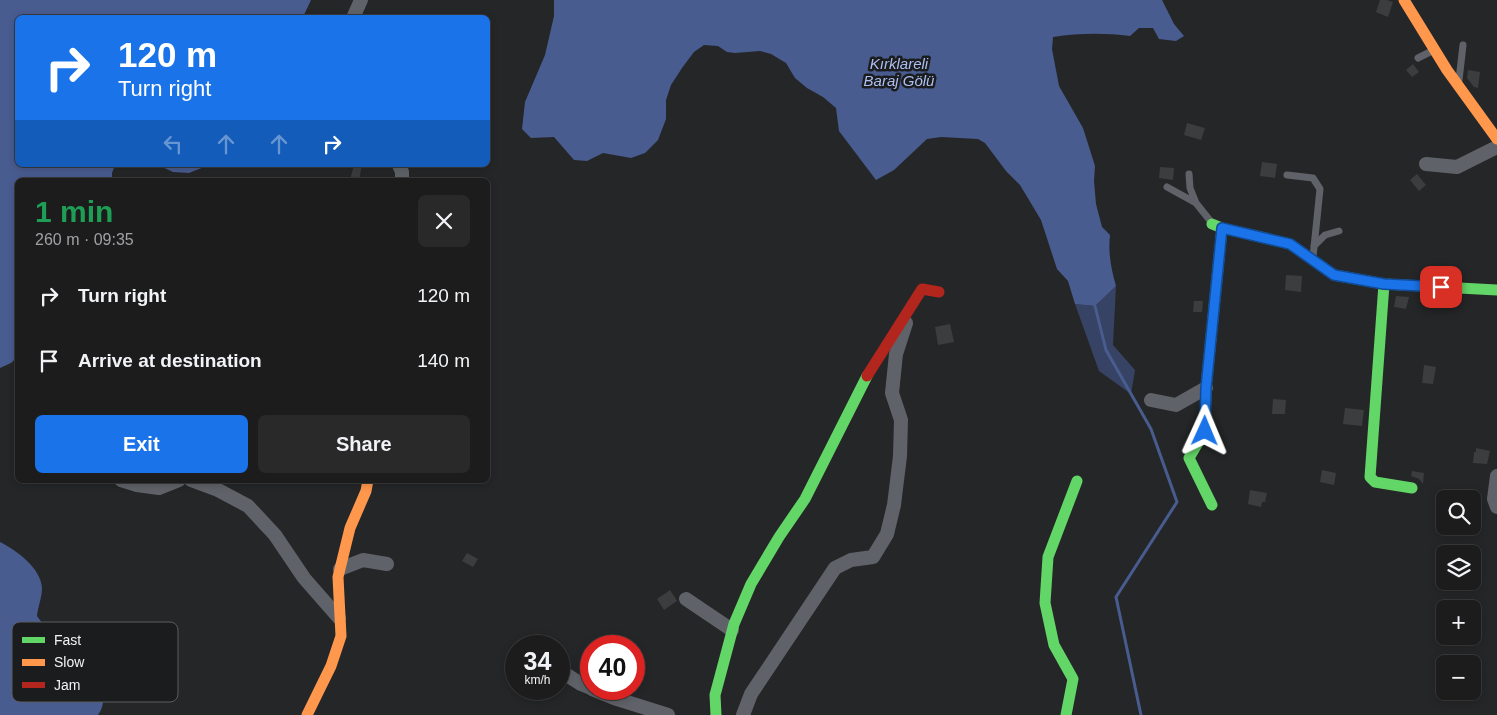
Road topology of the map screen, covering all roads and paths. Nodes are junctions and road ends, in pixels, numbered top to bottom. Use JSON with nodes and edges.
{"nodes":[{"id":1,"x":361,"y":0,"type":"edge"},
{"id":2,"x":1404,"y":0,"type":"edge"},
{"id":3,"x":354,"y":15,"type":"edge"},
{"id":4,"x":1463,"y":45,"type":"dead end"},
{"id":5,"x":1434,"y":50,"type":"junction"},
{"id":6,"x":1418,"y":58,"type":"dead end"},
{"id":7,"x":1458,"y":86,"type":"junction"},
{"id":8,"x":1497,"y":139,"type":"edge"},
{"id":9,"x":1497,"y":147,"type":"edge"},
{"id":10,"x":1426,"y":164,"type":"dead end"},
{"id":11,"x":1189,"y":174,"type":"dead end"},
{"id":12,"x":1287,"y":175,"type":"dead end"},
{"id":13,"x":1166,"y":187,"type":"dead end"},
{"id":14,"x":1196,"y":203,"type":"junction"},
{"id":15,"x":1217,"y":226,"type":"junction"},
{"id":16,"x":1339,"y":231,"type":"dead end"},
{"id":17,"x":1314,"y":246,"type":"junction"},
{"id":18,"x":1312,"y":260,"type":"junction"},
{"id":19,"x":1384,"y":284,"type":"junction"},
{"id":20,"x":1497,"y":290,"type":"edge"},
{"id":21,"x":939,"y":292,"type":"dead end"},
{"id":22,"x":911,"y":306,"type":"junction"},
{"id":23,"x":1206,"y":388,"type":"junction"},
{"id":24,"x":1151,"y":400,"type":"dead end"},
{"id":25,"x":1497,"y":476,"type":"edge"},
{"id":26,"x":1078,"y":481,"type":"dead end"},
{"id":27,"x":131,"y":483,"type":"edge"},
{"id":28,"x":172,"y":483,"type":"edge"},
{"id":29,"x":199,"y":483,"type":"edge"},
{"id":30,"x":367,"y":483,"type":"edge"},
{"id":31,"x":1412,"y":488,"type":"dead end"},
{"id":32,"x":1496,"y":493,"type":"edge"},
{"id":33,"x":1212,"y":505,"type":"dead end"},
{"id":34,"x":1497,"y":507,"type":"edge"},
{"id":35,"x":386,"y":564,"type":"dead end"},
{"id":36,"x":340,"y":569,"type":"junction"},
{"id":37,"x":686,"y":599,"type":"dead end"},
{"id":38,"x":340,"y":618,"type":"junction"},
{"id":39,"x":732,"y":630,"type":"junction"},
{"id":40,"x":620,"y":700,"type":"edge"},
{"id":41,"x":307,"y":715,"type":"edge"},
{"id":42,"x":668,"y":715,"type":"edge"},
{"id":43,"x":716,"y":715,"type":"edge"},
{"id":44,"x":743,"y":715,"type":"edge"},
{"id":45,"x":1066,"y":715,"type":"edge"}],
"edges":[{"from":1,"to":3,"type":"street"},
{"from":2,"to":5,"type":"street"},
{"from":4,"to":7,"type":"lane"},
{"from":5,"to":6,"type":"lane"},
{"from":5,"to":7,"type":"street"},
{"from":7,"to":8,"type":"street"},
{"from":9,"to":10,"type":"street"},
{"from":11,"to":14,"type":"lane"},
{"from":12,"to":17,"type":"lane"},
{"from":13,"to":14,"type":"lane"},
{"from":14,"to":15,"type":"lane"},
{"from":15,"to":18,"type":"street"},
{"from":15,"to":23,"type":"street"},
{"from":16,"to":17,"type":"lane"},
{"from":17,"to":18,"type":"lane"},
{"from":18,"to":19,"type":"street"},
{"from":19,"to":20,"type":"street"},
{"from":19,"to":31,"type":"street"},
{"from":21,"to":22,"type":"street"},
{"from":22,"to":39,"type":"street"},
{"from":22,"to":44,"type":"street"},
{"from":23,"to":24,"type":"street"},
{"from":23,"to":33,"type":"street"},
{"from":25,"to":32,"type":"street"},
{"from":26,"to":45,"type":"street"},
{"from":27,"to":28,"type":"street"},
{"from":29,"to":38,"type":"street"},
{"from":30,"to":36,"type":"street"},
{"from":32,"to":34,"type":"street"},
{"from":35,"to":36,"type":"street"},
{"from":36,"to":38,"type":"street"},
{"from":37,"to":39,"type":"street"},
{"from":38,"to":41,"type":"street"},
{"from":39,"to":43,"type":"street"},
{"from":40,"to":42,"type":"street"}]}
